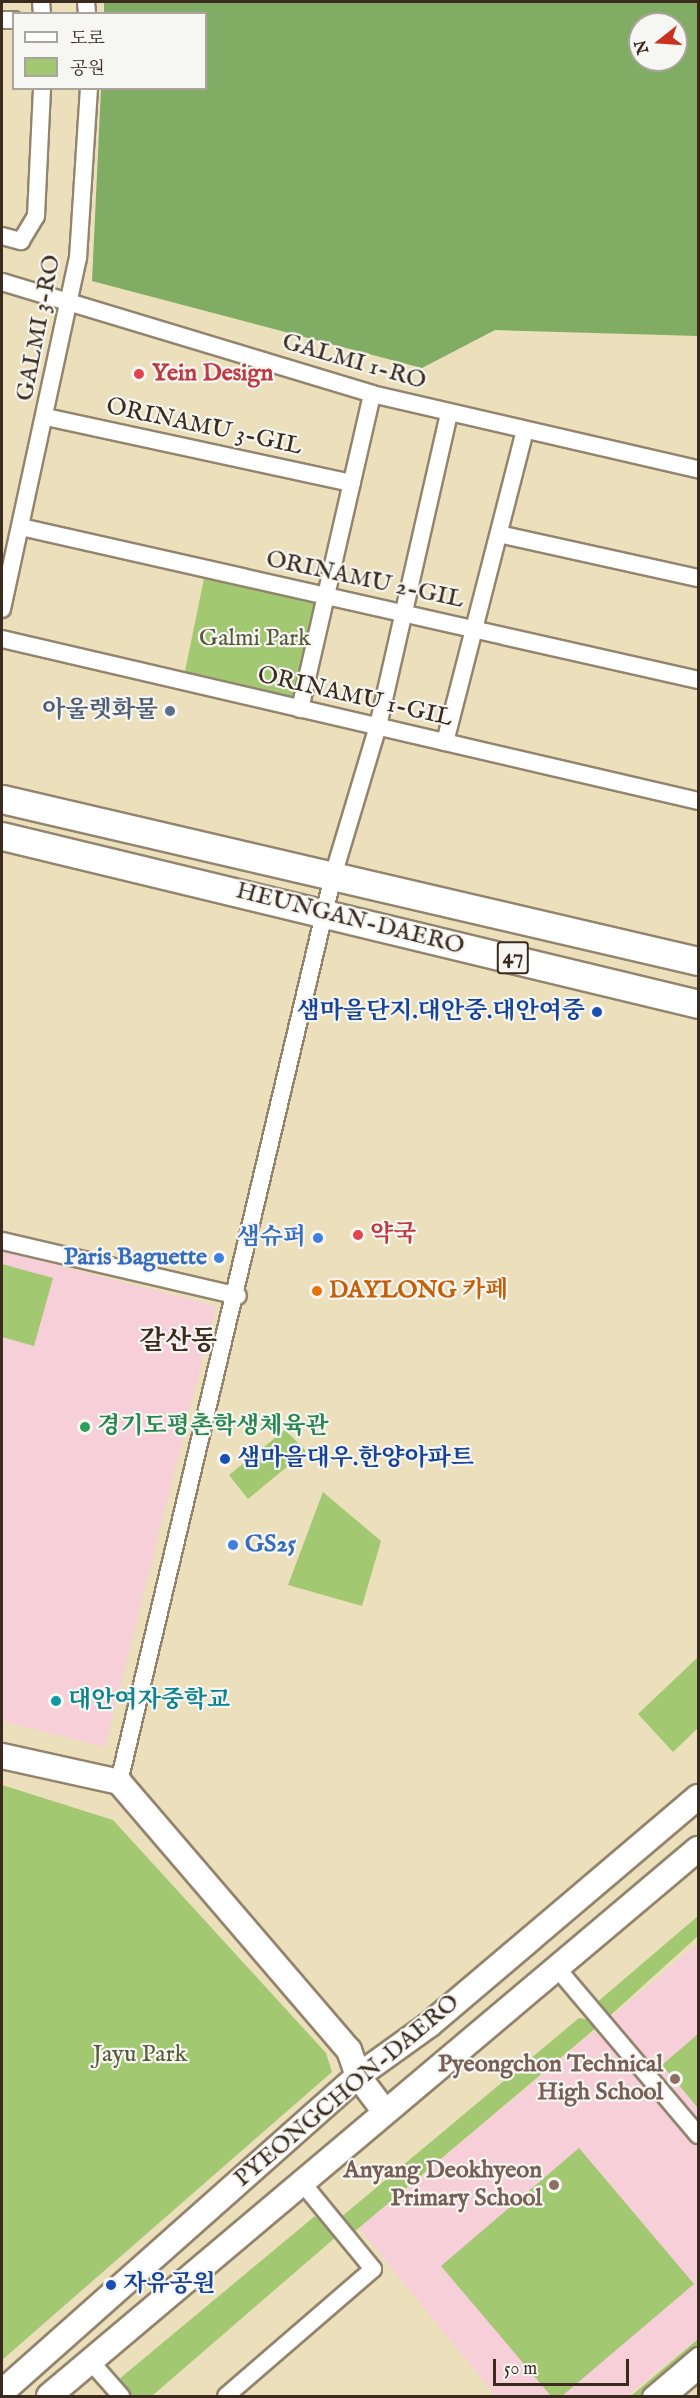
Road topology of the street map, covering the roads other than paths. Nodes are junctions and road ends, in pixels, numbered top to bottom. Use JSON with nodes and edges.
{"nodes":[{"id":1,"x":42,"y":90,"type":"edge"},
{"id":2,"x":89,"y":90,"type":"edge"},
{"id":3,"x":2,"y":236,"type":"edge"},
{"id":4,"x":2,"y":282,"type":"edge"},
{"id":5,"x":69,"y":300,"type":"junction"},
{"id":6,"x":372,"y":394,"type":"junction"},
{"id":7,"x":449,"y":413,"type":"junction"},
{"id":8,"x":46,"y":417,"type":"junction"},
{"id":9,"x":525,"y":431,"type":"junction"},
{"id":10,"x":699,"y":469,"type":"edge"},
{"id":11,"x":352,"y":483,"type":"junction"},
{"id":12,"x":21,"y":527,"type":"junction"},
{"id":13,"x":500,"y":534,"type":"junction"},
{"id":14,"x":699,"y":578,"type":"edge"},
{"id":15,"x":329,"y":597,"type":"junction"},
{"id":16,"x":2,"y":609,"type":"edge"},
{"id":17,"x":404,"y":614,"type":"junction"},
{"id":18,"x":471,"y":628,"type":"junction"},
{"id":19,"x":2,"y":639,"type":"edge"},
{"id":20,"x":699,"y":680,"type":"edge"},
{"id":21,"x":300,"y":709,"type":"junction"},
{"id":22,"x":378,"y":726,"type":"junction"},
{"id":23,"x":445,"y":742,"type":"junction"},
{"id":24,"x":2,"y":799,"type":"edge"},
{"id":25,"x":699,"y":801,"type":"edge"},
{"id":26,"x":2,"y":836,"type":"edge"},
{"id":27,"x":269,"y":861,"type":"junction"},
{"id":28,"x":333,"y":876,"type":"junction"},
{"id":29,"x":261,"y":897,"type":"junction"},
{"id":30,"x":327,"y":912,"type":"junction"},
{"id":31,"x":699,"y":961,"type":"edge"},
{"id":32,"x":699,"y":1004,"type":"edge"},
{"id":33,"x":2,"y":1241,"type":"edge"},
{"id":34,"x":237,"y":1296,"type":"junction"},
{"id":35,"x":2,"y":1756,"type":"edge"},
{"id":36,"x":119,"y":1782,"type":"junction"},
{"id":37,"x":699,"y":1797,"type":"edge"},
{"id":38,"x":699,"y":1849,"type":"edge"},
{"id":39,"x":556,"y":1967,"type":"junction"},
{"id":40,"x":358,"y":2076,"type":"junction"},
{"id":41,"x":385,"y":2112,"type":"junction"},
{"id":42,"x":699,"y":2135,"type":"edge"},
{"id":43,"x":300,"y":2180,"type":"junction"},
{"id":44,"x":699,"y":2356,"type":"edge"},
{"id":45,"x":92,"y":2363,"type":"junction"},
{"id":46,"x":699,"y":2372,"type":"edge"},
{"id":47,"x":2,"y":2392,"type":"edge"},
{"id":48,"x":49,"y":2397,"type":"edge"},
{"id":49,"x":121,"y":2397,"type":"edge"},
{"id":50,"x":226,"y":2397,"type":"edge"},
{"id":51,"x":651,"y":2397,"type":"edge"},
{"id":52,"x":669,"y":2397,"type":"edge"}],
"edges":[{"from":1,"to":3,"type":"street"},
{"from":2,"to":5,"type":"street","name":"GALMI 3-RO"},
{"from":4,"to":5,"type":"street","name":"GALMI 1-RO"},
{"from":5,"to":6,"type":"street","name":"GALMI 1-RO"},
{"from":5,"to":8,"type":"street","name":"GALMI 3-RO"},
{"from":6,"to":7,"type":"street","name":"GALMI 1-RO"},
{"from":6,"to":11,"type":"street"},
{"from":7,"to":9,"type":"street","name":"GALMI 1-RO"},
{"from":7,"to":17,"type":"street"},
{"from":8,"to":11,"type":"street","name":"ORINAMU 3-GIL"},
{"from":8,"to":12,"type":"street","name":"GALMI 3-RO"},
{"from":9,"to":10,"type":"street","name":"GALMI 1-RO"},
{"from":9,"to":13,"type":"street"},
{"from":11,"to":15,"type":"street"},
{"from":12,"to":15,"type":"street","name":"ORINAMU 2-GIL"},
{"from":12,"to":16,"type":"street","name":"GALMI 3-RO"},
{"from":13,"to":14,"type":"street"},
{"from":13,"to":18,"type":"street"},
{"from":15,"to":17,"type":"street","name":"ORINAMU 2-GIL"},
{"from":15,"to":21,"type":"street"},
{"from":17,"to":18,"type":"street","name":"ORINAMU 2-GIL"},
{"from":17,"to":22,"type":"street"},
{"from":18,"to":20,"type":"street","name":"ORINAMU 2-GIL"},
{"from":18,"to":23,"type":"street"},
{"from":19,"to":21,"type":"street","name":"ORINAMU 1-GIL"},
{"from":21,"to":22,"type":"street","name":"ORINAMU 1-GIL"},
{"from":22,"to":23,"type":"street","name":"ORINAMU 1-GIL"},
{"from":22,"to":28,"type":"street"},
{"from":23,"to":25,"type":"street","name":"ORINAMU 1-GIL"},
{"from":24,"to":27,"type":"main road","name":"HEUNGAN-DAERO","number":"47"},
{"from":26,"to":29,"type":"main road","name":"HEUNGAN-DAERO","number":"47"},
{"from":27,"to":28,"type":"main road","name":"HEUNGAN-DAERO","number":"47"},
{"from":27,"to":29,"type":"main road"},
{"from":28,"to":30,"type":"street"},
{"from":28,"to":31,"type":"main road","name":"HEUNGAN-DAERO","number":"47"},
{"from":29,"to":30,"type":"main road","name":"HEUNGAN-DAERO","number":"47"},
{"from":30,"to":32,"type":"main road","name":"HEUNGAN-DAERO","number":"47"},
{"from":30,"to":34,"type":"street"},
{"from":33,"to":34,"type":"street"},
{"from":34,"to":36,"type":"street"},
{"from":35,"to":36,"type":"street"},
{"from":36,"to":40,"type":"street"},
{"from":37,"to":40,"type":"street","name":"PYEONGCHON-DAERO"},
{"from":38,"to":39,"type":"street","name":"PYEONGCHON-DAERO"},
{"from":39,"to":41,"type":"street","name":"PYEONGCHON-DAERO"},
{"from":39,"to":42,"type":"street"},
{"from":40,"to":41,"type":"street"},
{"from":40,"to":47,"type":"street","name":"PYEONGCHON-DAERO"},
{"from":41,"to":43,"type":"street","name":"PYEONGCHON-DAERO"},
{"from":43,"to":45,"type":"street","name":"PYEONGCHON-DAERO"},
{"from":43,"to":50,"type":"street"},
{"from":44,"to":51,"type":"street"},
{"from":45,"to":48,"type":"street","name":"PYEONGCHON-DAERO"},
{"from":45,"to":49,"type":"street"},
{"from":46,"to":52,"type":"street"}]}
